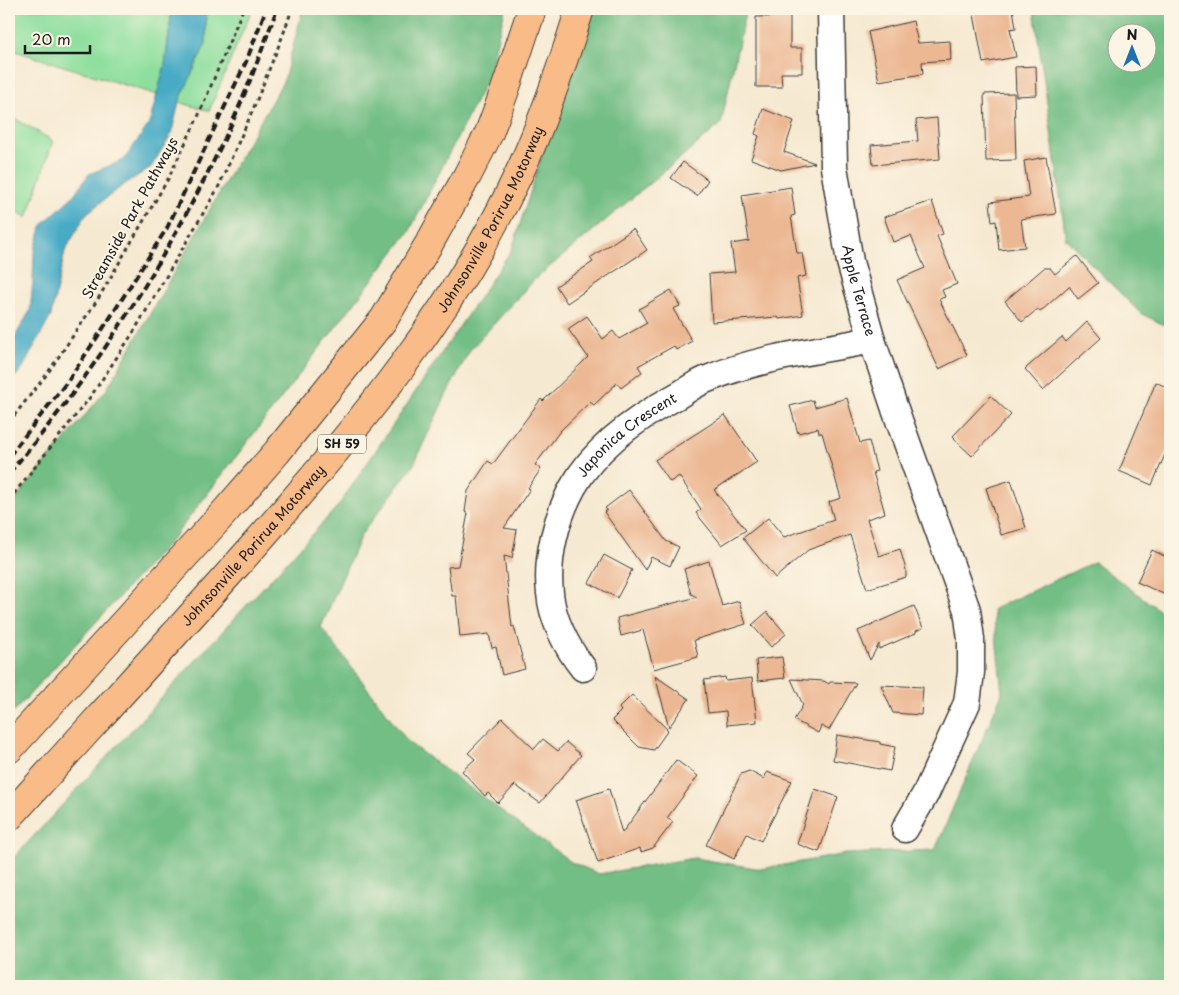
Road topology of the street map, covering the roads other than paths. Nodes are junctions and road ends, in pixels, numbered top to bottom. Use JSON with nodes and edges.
{"nodes":[{"id":1,"x":532,"y":9,"type":"edge"},
{"id":2,"x":580,"y":9,"type":"edge"},
{"id":3,"x":831,"y":9,"type":"edge"},
{"id":4,"x":872,"y":340,"type":"junction"},
{"id":5,"x":583,"y":668,"type":"dead end"},
{"id":6,"x":9,"y":749,"type":"edge"},
{"id":7,"x":9,"y":817,"type":"edge"},
{"id":8,"x":905,"y":829,"type":"dead end"}],
"edges":[{"from":1,"to":6,"type":"highway","number":"SH 59"},
{"from":2,"to":7,"type":"highway","name":"Johnsonville Porirua Motorway","number":"SH 59"},
{"from":3,"to":4,"type":"street","name":"Apple Terrace"},
{"from":4,"to":5,"type":"street","name":"Japonica Crescent"},
{"from":4,"to":8,"type":"street","name":"Apple Terrace"}]}
